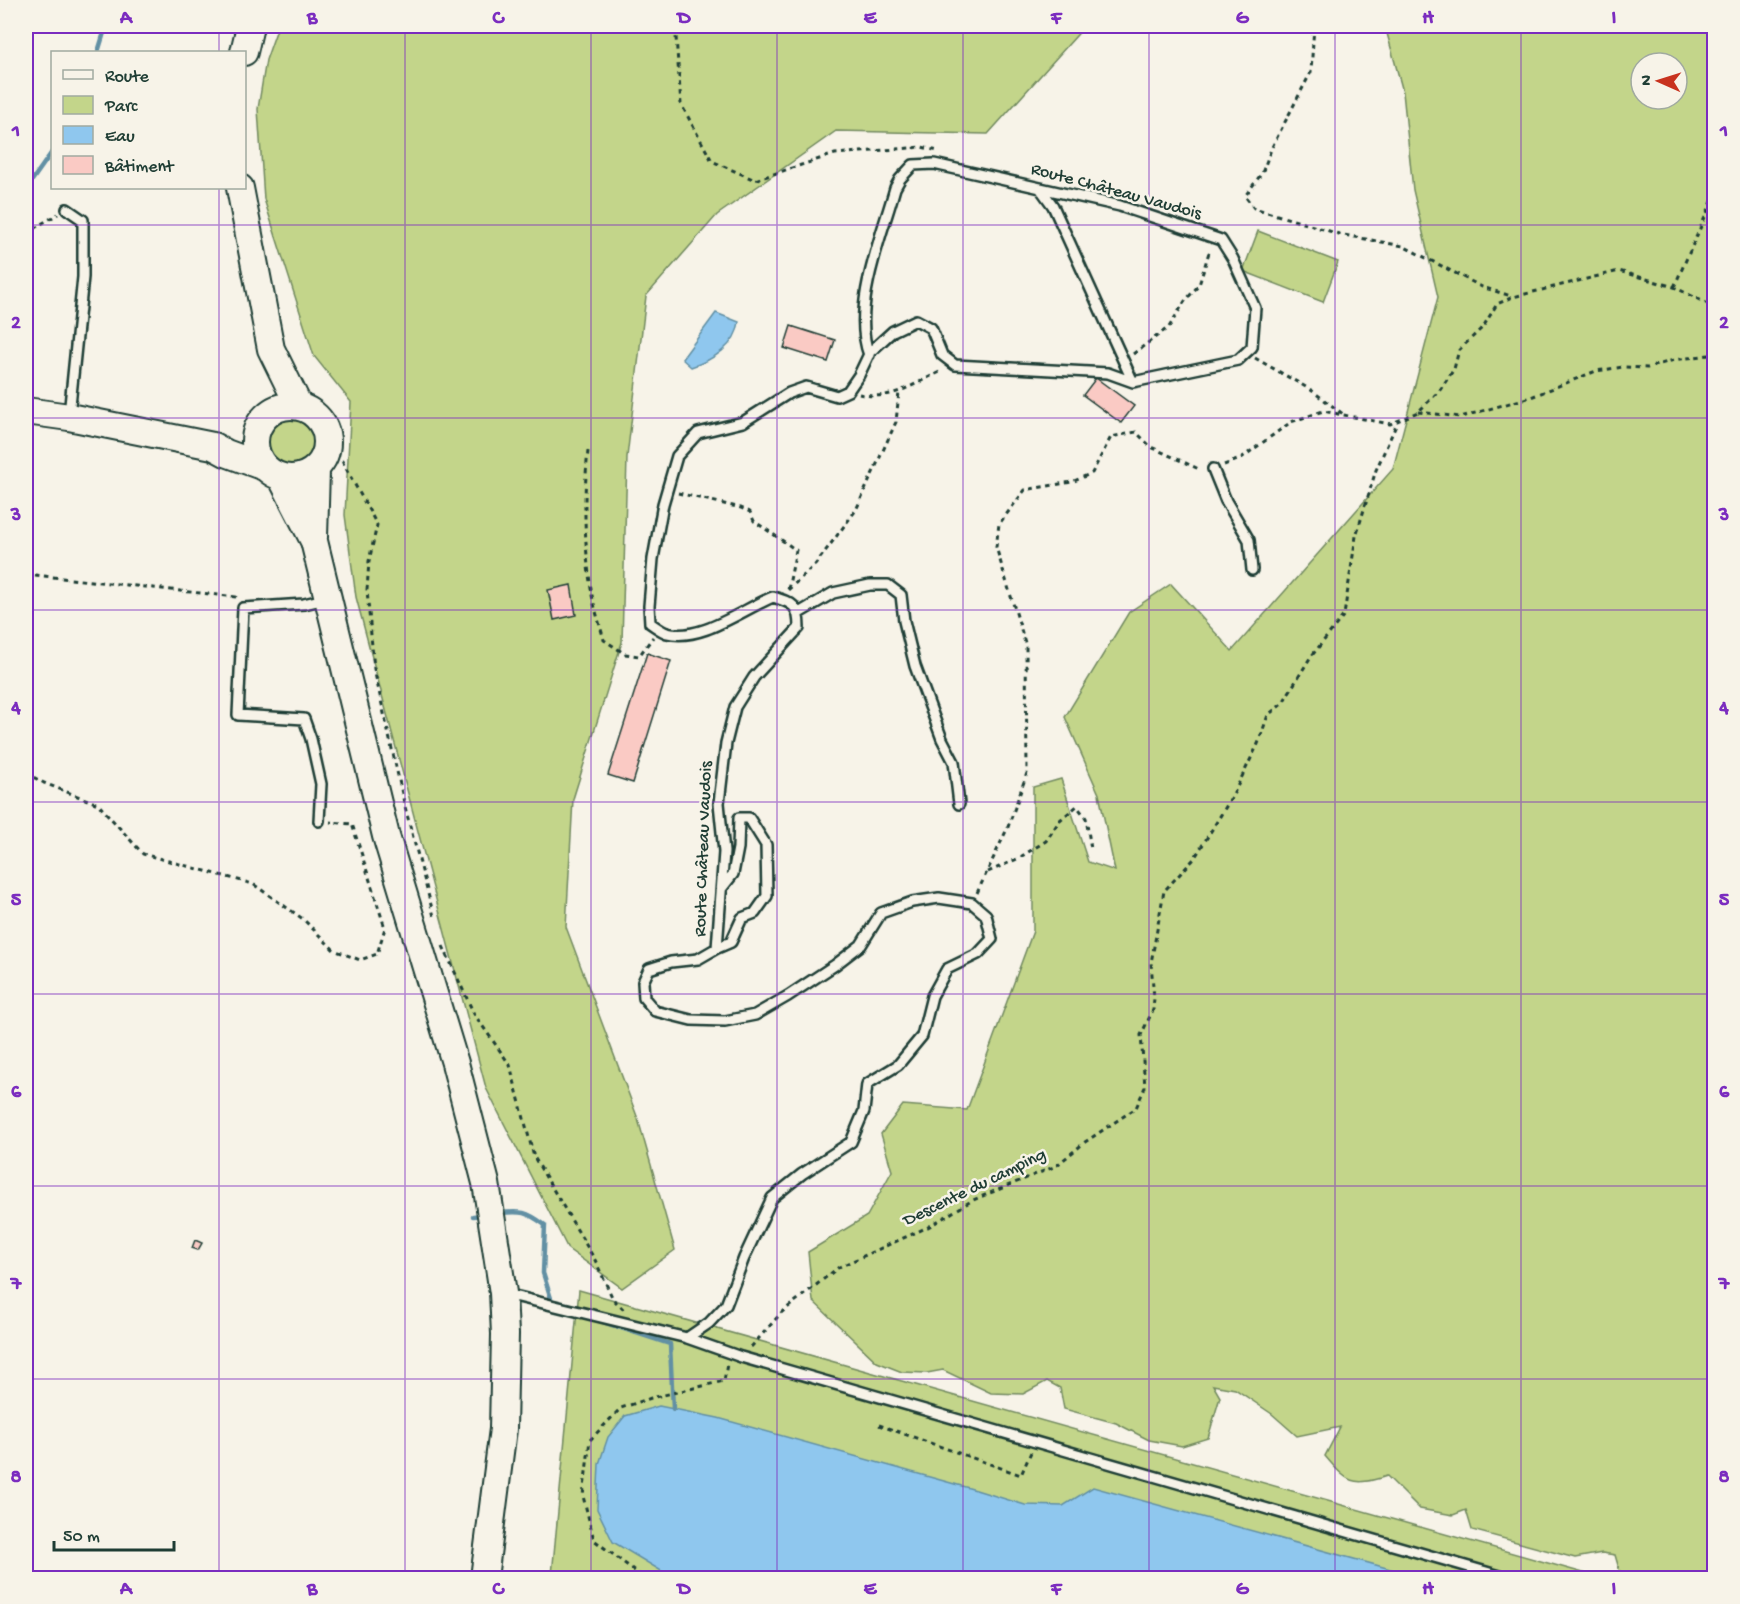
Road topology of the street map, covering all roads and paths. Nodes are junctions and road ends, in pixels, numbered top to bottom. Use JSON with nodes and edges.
{"nodes":[{"id":1,"x":690,"y":26,"type":"edge"},
{"id":2,"x":1314,"y":26,"type":"edge"},
{"id":3,"x":945,"y":152,"type":"dead end"},
{"id":4,"x":1040,"y":188,"type":"junction"},
{"id":5,"x":240,"y":189,"type":"edge"},
{"id":6,"x":1714,"y":197,"type":"edge"},
{"id":7,"x":67,"y":209,"type":"joint"},
{"id":8,"x":26,"y":233,"type":"edge"},
{"id":9,"x":1214,"y":237,"type":"junction"},
{"id":10,"x":1674,"y":287,"type":"junction"},
{"id":11,"x":1513,"y":297,"type":"junction"},
{"id":12,"x":1714,"y":307,"type":"edge"},
{"id":13,"x":271,"y":349,"type":"junction"},
{"id":14,"x":1245,"y":353,"type":"junction"},
{"id":15,"x":869,"y":355,"type":"junction"},
{"id":16,"x":1124,"y":360,"type":"junction"},
{"id":17,"x":1714,"y":360,"type":"edge"},
{"id":18,"x":955,"y":365,"type":"junction"},
{"id":19,"x":1133,"y":382,"type":"junction"},
{"id":20,"x":848,"y":391,"type":"junction"},
{"id":21,"x":899,"y":392,"type":"junction"},
{"id":22,"x":299,"y":406,"type":"junction"},
{"id":23,"x":26,"y":411,"type":"edge"},
{"id":24,"x":1418,"y":412,"type":"junction"},
{"id":25,"x":1346,"y":416,"type":"junction"},
{"id":26,"x":69,"y":417,"type":"junction"},
{"id":27,"x":1397,"y":421,"type":"junction"},
{"id":28,"x":261,"y":423,"type":"junction"},
{"id":29,"x":213,"y":446,"type":"junction"},
{"id":30,"x":588,"y":451,"type":"dead end"},
{"id":31,"x":320,"y":463,"type":"junction"},
{"id":32,"x":1213,"y":469,"type":"junction"},
{"id":33,"x":273,"y":472,"type":"junction"},
{"id":34,"x":667,"y":490,"type":"junction"},
{"id":35,"x":314,"y":541,"type":"junction"},
{"id":36,"x":1252,"y":570,"type":"dead end"},
{"id":37,"x":26,"y":574,"type":"edge"},
{"id":38,"x":788,"y":590,"type":"junction"},
{"id":39,"x":327,"y":599,"type":"junction"},
{"id":40,"x":785,"y":601,"type":"junction"},
{"id":41,"x":243,"y":608,"type":"junction"},
{"id":42,"x":799,"y":613,"type":"junction"},
{"id":43,"x":659,"y":629,"type":"junction"},
{"id":44,"x":26,"y":773,"type":"edge"},
{"id":45,"x":959,"y":804,"type":"dead end"},
{"id":46,"x":320,"y":821,"type":"joint"},
{"id":47,"x":1091,"y":849,"type":"dead end"},
{"id":48,"x":987,"y":872,"type":"junction"},
{"id":49,"x":722,"y":888,"type":"junction"},
{"id":50,"x":972,"y":903,"type":"junction"},
{"id":51,"x":438,"y":930,"type":"dead end"},
{"id":52,"x":441,"y":942,"type":"dead end"},
{"id":53,"x":717,"y":948,"type":"junction"},
{"id":54,"x":503,"y":1293,"type":"junction"},
{"id":55,"x":643,"y":1327,"type":"junction"},
{"id":56,"x":687,"y":1338,"type":"junction"},
{"id":57,"x":728,"y":1353,"type":"junction"},
{"id":58,"x":741,"y":1358,"type":"junction"},
{"id":59,"x":879,"y":1425,"type":"dead end"},
{"id":60,"x":1035,"y":1442,"type":"junction"},
{"id":61,"x":484,"y":1578,"type":"edge"},
{"id":62,"x":651,"y":1578,"type":"edge"},
{"id":63,"x":1507,"y":1578,"type":"edge"}],
"edges":[{"from":1,"to":3,"type":"path"},
{"from":2,"to":11,"type":"path"},
{"from":4,"to":9,"type":"lane","name":"Route Château Vaudois"},
{"from":4,"to":15,"type":"lane","name":"Route Château Vaudois"},
{"from":4,"to":16,"type":"lane"},
{"from":5,"to":13,"type":"main road"},
{"from":6,"to":10,"type":"path"},
{"from":7,"to":8,"type":"path"},
{"from":7,"to":26,"type":"lane"},
{"from":9,"to":14,"type":"lane","name":"Route Château Vaudois"},
{"from":9,"to":16,"type":"path"},
{"from":10,"to":11,"type":"path"},
{"from":10,"to":12,"type":"path"},
{"from":11,"to":24,"type":"path"},
{"from":13,"to":22,"type":"main road"},
{"from":13,"to":28,"type":"main road"},
{"from":14,"to":19,"type":"lane"},
{"from":14,"to":25,"type":"path"},
{"from":15,"to":18,"type":"lane"},
{"from":15,"to":20,"type":"lane"},
{"from":16,"to":19,"type":"lane"},
{"from":17,"to":24,"type":"path"},
{"from":18,"to":19,"type":"lane"},
{"from":18,"to":21,"type":"path"},
{"from":20,"to":21,"type":"path"},
{"from":20,"to":34,"type":"lane"},
{"from":21,"to":38,"type":"path"},
{"from":22,"to":28,"type":"main road"},
{"from":22,"to":31,"type":"main road"},
{"from":23,"to":26,"type":"main road"},
{"from":24,"to":27,"type":"path"},
{"from":25,"to":27,"type":"path"},
{"from":25,"to":32,"type":"path"},
{"from":26,"to":29,"type":"main road"},
{"from":27,"to":58,"type":"path","name":"Descente du camping"},
{"from":28,"to":29,"type":"main road"},
{"from":28,"to":33,"type":"main road"},
{"from":29,"to":33,"type":"main road"},
{"from":30,"to":43,"type":"path"},
{"from":31,"to":33,"type":"main road"},
{"from":31,"to":35,"type":"main road"},
{"from":31,"to":51,"type":"path"},
{"from":32,"to":36,"type":"lane"},
{"from":32,"to":48,"type":"path"},
{"from":33,"to":35,"type":"main road"},
{"from":34,"to":38,"type":"path"},
{"from":34,"to":43,"type":"lane"},
{"from":35,"to":39,"type":"main road"},
{"from":37,"to":41,"type":"path"},
{"from":38,"to":40,"type":"path"},
{"from":39,"to":41,"type":"lane"},
{"from":39,"to":54,"type":"main road"},
{"from":40,"to":42,"type":"lane"},
{"from":40,"to":43,"type":"lane"},
{"from":41,"to":46,"type":"lane"},
{"from":42,"to":45,"type":"lane"},
{"from":42,"to":49,"type":"lane","name":"Route Château Vaudois"},
{"from":44,"to":46,"type":"path"},
{"from":47,"to":48,"type":"path"},
{"from":48,"to":50,"type":"path"},
{"from":49,"to":53,"type":"lane","name":"Route Château Vaudois"},
{"from":49,"to":53,"type":"lane"},
{"from":50,"to":53,"type":"lane","name":"Route Château Vaudois"},
{"from":50,"to":56,"type":"lane"},
{"from":52,"to":55,"type":"path"},
{"from":54,"to":55,"type":"lane"},
{"from":54,"to":61,"type":"main road"},
{"from":55,"to":56,"type":"lane"},
{"from":56,"to":57,"type":"lane"},
{"from":57,"to":58,"type":"lane"},
{"from":57,"to":62,"type":"path"},
{"from":58,"to":60,"type":"lane"},
{"from":59,"to":60,"type":"path"},
{"from":60,"to":63,"type":"lane"}]}
